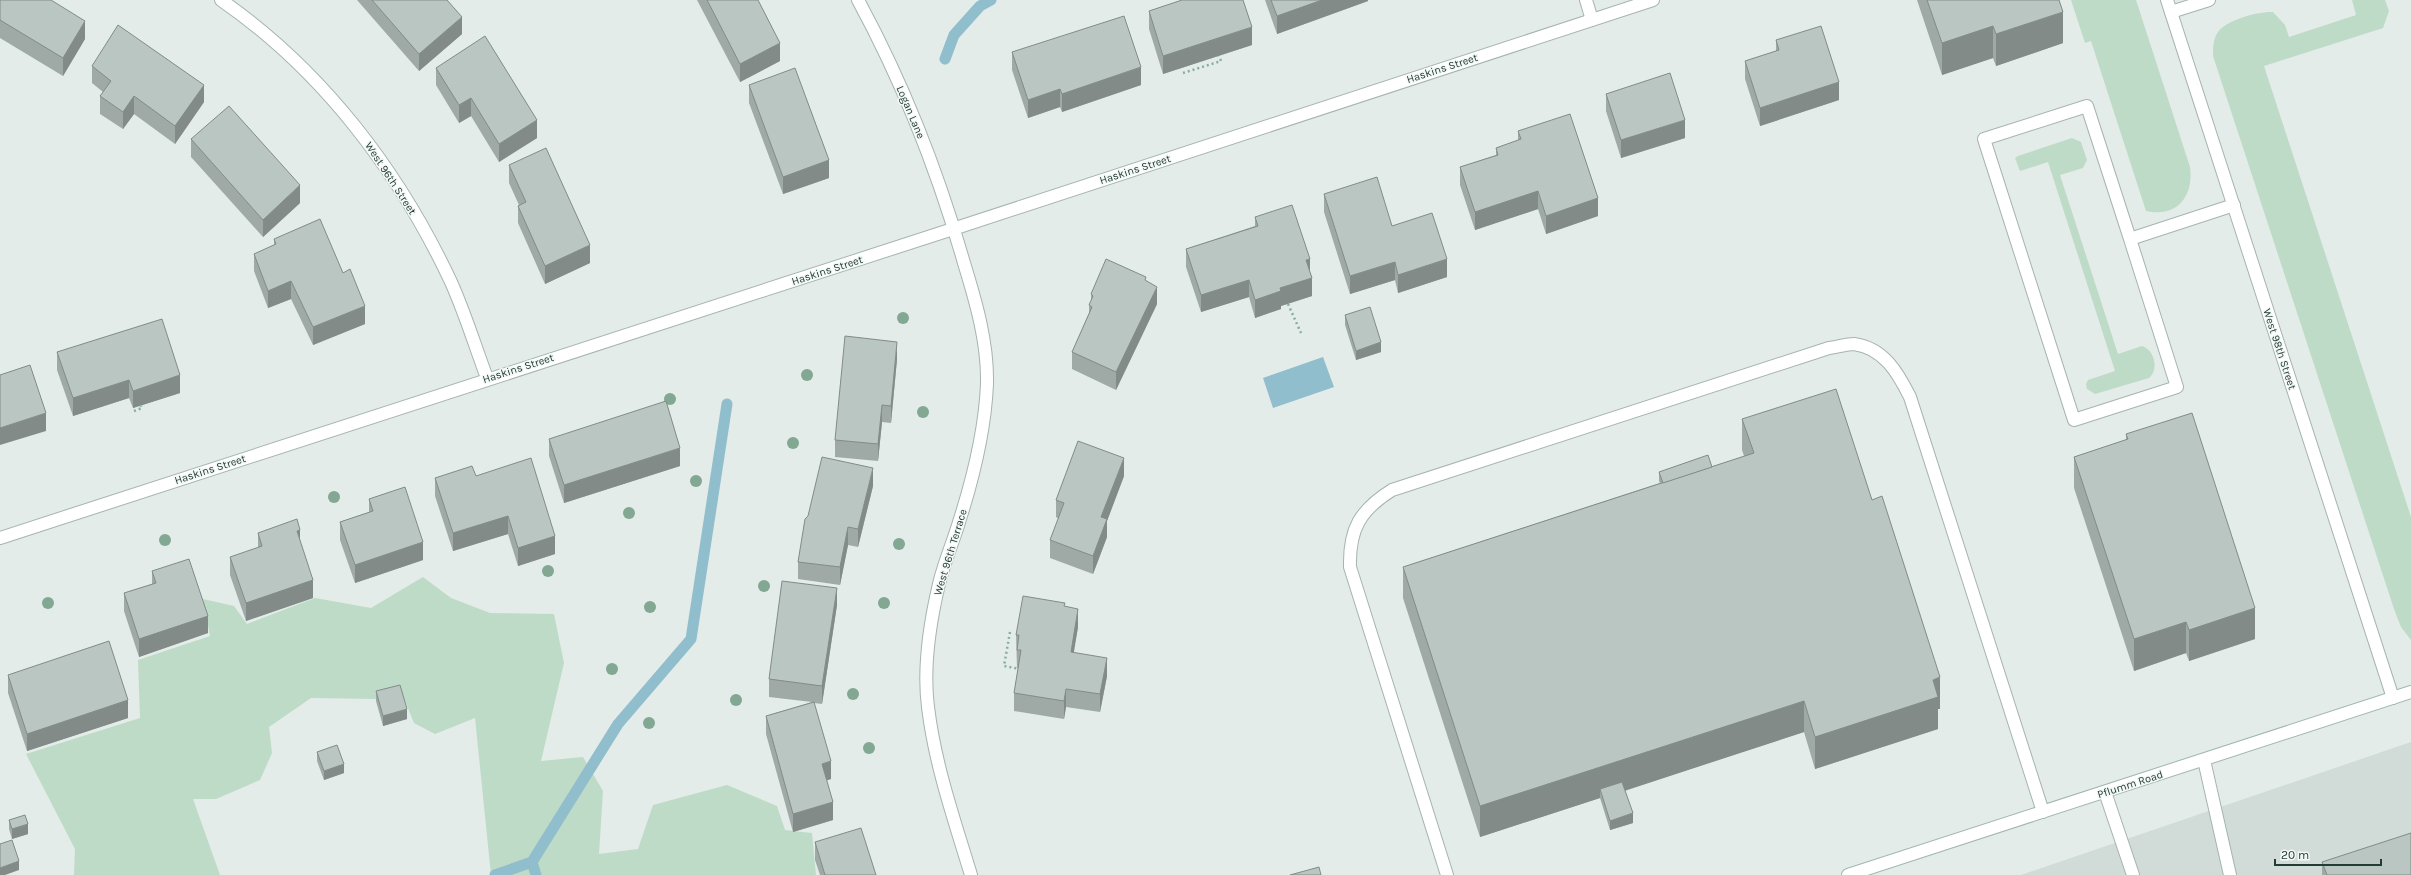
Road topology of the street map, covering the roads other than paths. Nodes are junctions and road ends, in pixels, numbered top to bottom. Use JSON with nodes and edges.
{"nodes":[{"id":1,"x":221,"y":0,"type":"edge"},
{"id":2,"x":858,"y":0,"type":"edge"},
{"id":3,"x":1586,"y":0,"type":"edge"},
{"id":4,"x":1653,"y":0,"type":"edge"},
{"id":5,"x":2167,"y":0,"type":"edge"},
{"id":6,"x":2209,"y":0,"type":"edge"},
{"id":7,"x":2171,"y":12,"type":"junction"},
{"id":8,"x":1592,"y":20,"type":"junction"},
{"id":9,"x":2234,"y":205,"type":"junction"},
{"id":10,"x":955,"y":229,"type":"junction"},
{"id":11,"x":2130,"y":239,"type":"junction"},
{"id":12,"x":487,"y":378,"type":"junction"},
{"id":13,"x":0,"y":538,"type":"edge"},
{"id":14,"x":2411,"y":692,"type":"edge"},
{"id":15,"x":2393,"y":698,"type":"junction"},
{"id":16,"x":2204,"y":760,"type":"junction"},
{"id":17,"x":2105,"y":792,"type":"junction"},
{"id":18,"x":2043,"y":812,"type":"junction"},
{"id":19,"x":972,"y":875,"type":"edge"},
{"id":20,"x":1447,"y":875,"type":"edge"},
{"id":21,"x":1848,"y":875,"type":"edge"},
{"id":22,"x":2133,"y":875,"type":"edge"},
{"id":23,"x":2230,"y":875,"type":"edge"}],
"edges":[{"from":1,"to":12,"type":"street","name":"West 96th Street"},
{"from":2,"to":10,"type":"street","name":"Logan Lane"},
{"from":3,"to":8,"type":"street"},
{"from":4,"to":8,"type":"street","name":"Haskins Street"},
{"from":5,"to":7,"type":"street","name":"West 98th Street"},
{"from":6,"to":7,"type":"street"},
{"from":7,"to":9,"type":"street","name":"West 98th Street"},
{"from":8,"to":10,"type":"street","name":"Haskins Street"},
{"from":9,"to":11,"type":"street"},
{"from":9,"to":15,"type":"street","name":"West 98th Street"},
{"from":10,"to":12,"type":"street","name":"Haskins Street"},
{"from":10,"to":19,"type":"street","name":"West 96th Terrace"},
{"from":11,"to":11,"type":"street"},
{"from":12,"to":13,"type":"street","name":"Haskins Street"},
{"from":14,"to":15,"type":"street","name":"Pflumm Road"},
{"from":15,"to":16,"type":"street","name":"Pflumm Road"},
{"from":16,"to":17,"type":"street","name":"Pflumm Road"},
{"from":16,"to":23,"type":"street"},
{"from":17,"to":18,"type":"street","name":"Pflumm Road"},
{"from":17,"to":22,"type":"street"},
{"from":18,"to":20,"type":"street"},
{"from":18,"to":21,"type":"street","name":"Pflumm Road"}]}
